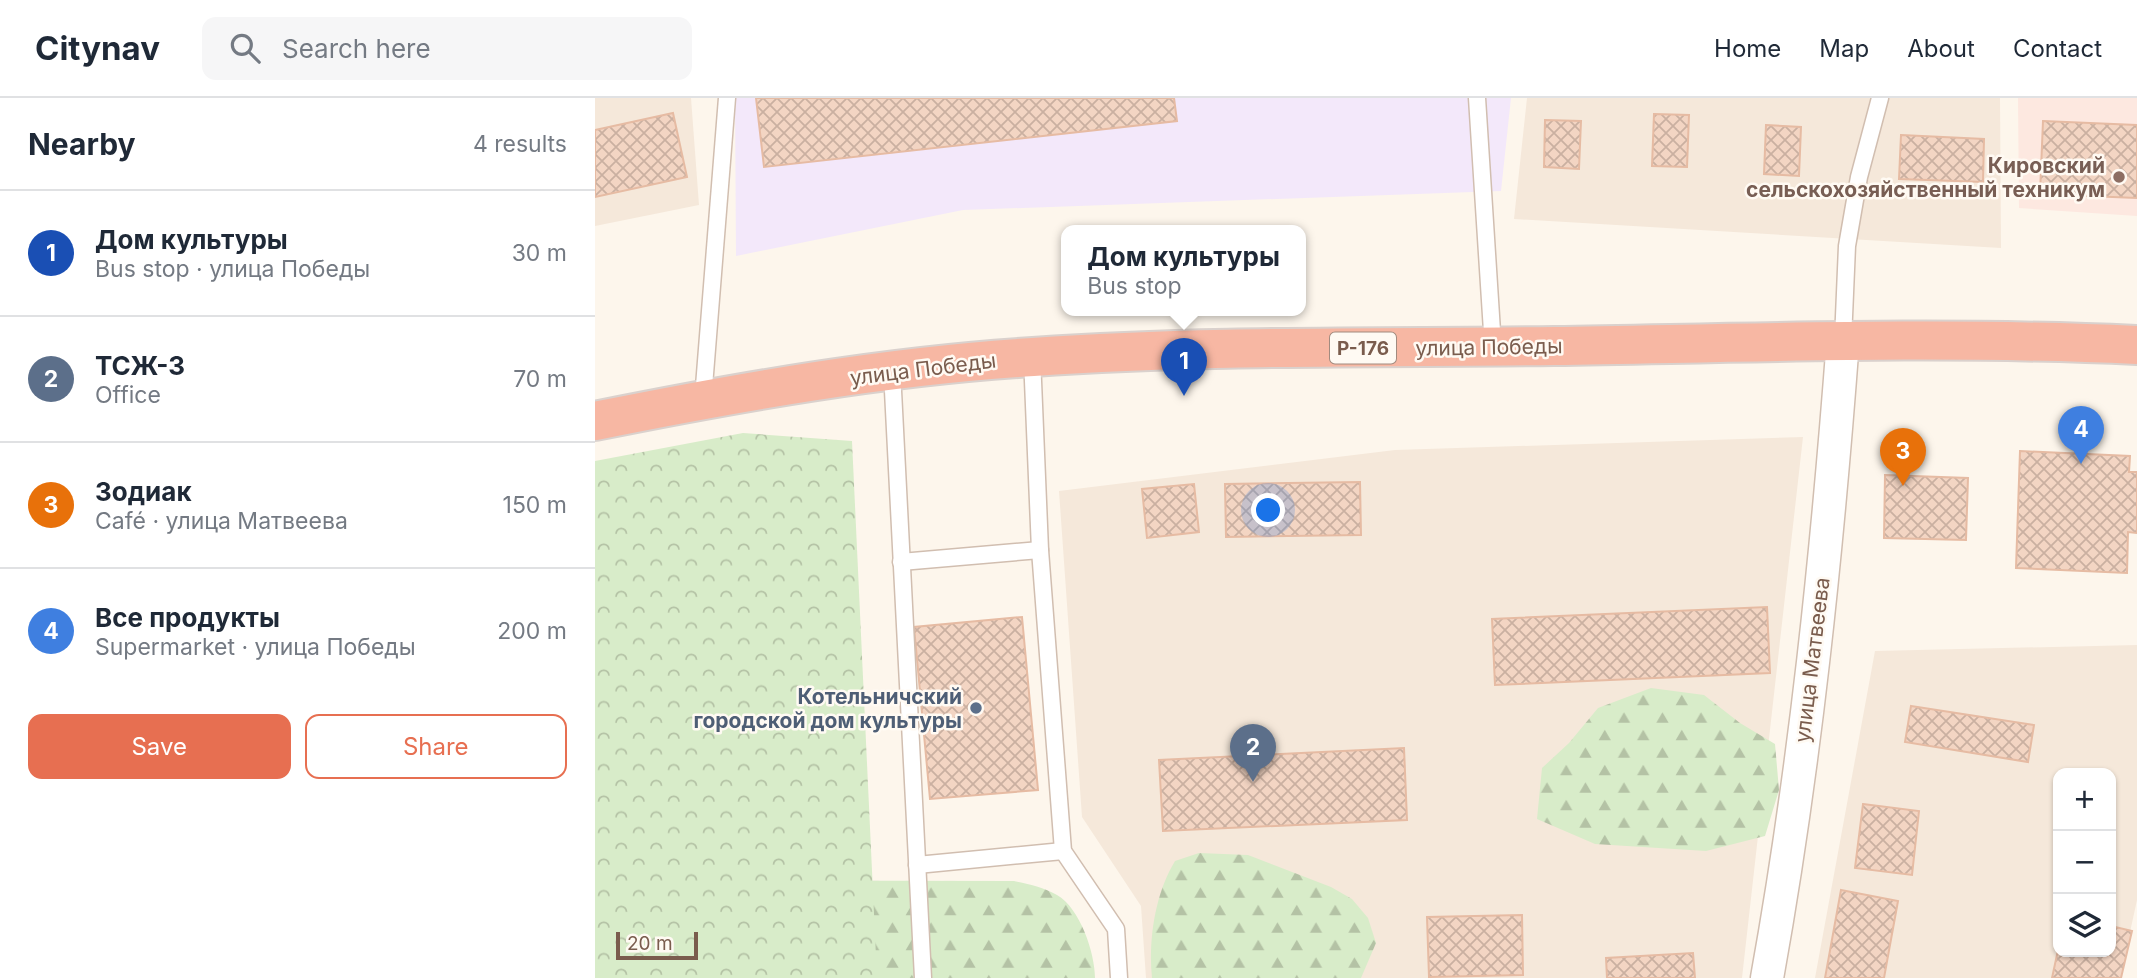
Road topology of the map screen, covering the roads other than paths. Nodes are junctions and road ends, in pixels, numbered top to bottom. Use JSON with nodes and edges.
{"nodes":[{"id":1,"x":727,"y":98,"type":"edge"},
{"id":2,"x":1476,"y":98,"type":"edge"},
{"id":3,"x":1880,"y":98,"type":"edge"},
{"id":4,"x":1843,"y":340,"type":"junction"},
{"id":5,"x":2137,"y":345,"type":"edge"},
{"id":6,"x":1493,"y":346,"type":"junction"},
{"id":7,"x":1032,"y":357,"type":"junction"},
{"id":8,"x":892,"y":371,"type":"junction"},
{"id":9,"x":703,"y":399,"type":"junction"},
{"id":10,"x":595,"y":421,"type":"edge"},
{"id":11,"x":1040,"y":550,"type":"junction"},
{"id":12,"x":901,"y":562,"type":"junction"},
{"id":13,"x":1063,"y":851,"type":"junction"},
{"id":14,"x":917,"y":865,"type":"junction"},
{"id":15,"x":923,"y":978,"type":"edge"},
{"id":16,"x":1119,"y":978,"type":"edge"},
{"id":17,"x":1767,"y":978,"type":"edge"}],
"edges":[{"from":1,"to":9,"type":"lane"},
{"from":2,"to":6,"type":"lane"},
{"from":3,"to":4,"type":"lane"},
{"from":4,"to":5,"type":"highway","name":"улица Победы","number":"Р-176"},
{"from":4,"to":6,"type":"highway","name":"улица Победы","number":"Р-176"},
{"from":4,"to":17,"type":"street","name":"улица Матвеева"},
{"from":6,"to":7,"type":"highway","name":"улица Победы","number":"Р-176"},
{"from":7,"to":8,"type":"highway","name":"улица Победы","number":"Р-176"},
{"from":7,"to":11,"type":"lane"},
{"from":8,"to":9,"type":"highway","name":"улица Победы","number":"Р-176"},
{"from":8,"to":12,"type":"lane"},
{"from":9,"to":10,"type":"highway","name":"улица Победы","number":"Р-176"},
{"from":11,"to":12,"type":"lane"},
{"from":11,"to":13,"type":"lane"},
{"from":12,"to":14,"type":"lane"},
{"from":13,"to":14,"type":"lane"},
{"from":13,"to":16,"type":"lane"},
{"from":14,"to":15,"type":"lane"}]}
